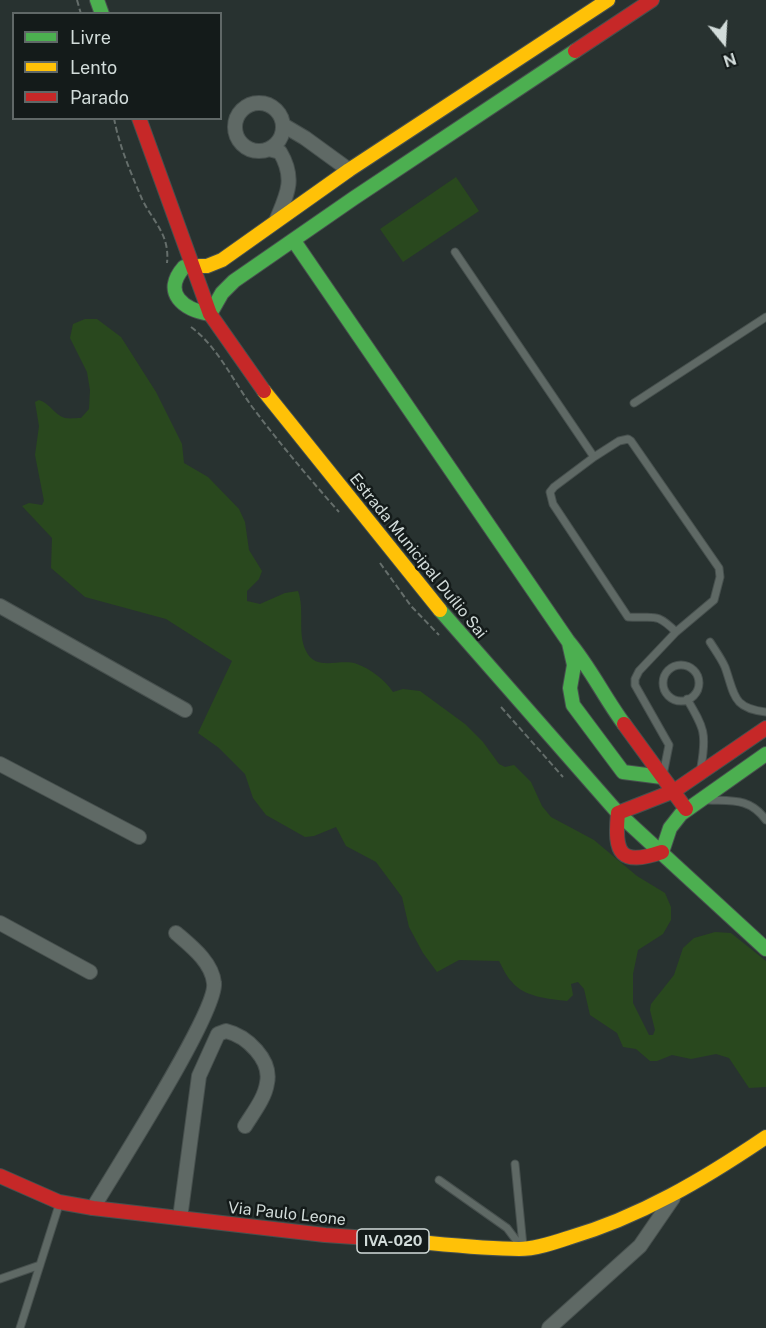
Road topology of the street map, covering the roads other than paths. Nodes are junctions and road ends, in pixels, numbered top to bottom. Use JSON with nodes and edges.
{"nodes":[{"id":1,"x":650,"y":1,"type":"edge"},
{"id":2,"x":603,"y":3,"type":"edge"},
{"id":3,"x":607,"y":30,"type":"junction"},
{"id":4,"x":140,"y":120,"type":"edge"},
{"id":5,"x":283,"y":124,"type":"junction"},
{"id":6,"x":269,"y":149,"type":"junction"},
{"id":7,"x":349,"y":170,"type":"junction"},
{"id":8,"x":354,"y":198,"type":"junction"},
{"id":9,"x":274,"y":225,"type":"junction"},
{"id":10,"x":294,"y":241,"type":"junction"},
{"id":11,"x":238,"y":249,"type":"junction"},
{"id":12,"x":455,"y":252,"type":"dead end"},
{"id":13,"x":192,"y":265,"type":"junction"},
{"id":14,"x":252,"y":269,"type":"junction"},
{"id":15,"x":210,"y":314,"type":"junction"},
{"id":16,"x":766,"y":317,"type":"edge"},
{"id":17,"x":634,"y":403,"type":"dead end"},
{"id":18,"x":594,"y":457,"type":"junction"},
{"id":19,"x":0,"y":606,"type":"edge"},
{"id":20,"x":676,"y":632,"type":"junction"},
{"id":21,"x":568,"y":641,"type":"junction"},
{"id":22,"x":710,"y":642,"type":"dead end"},
{"id":23,"x":687,"y":699,"type":"junction"},
{"id":24,"x":609,"y":705,"type":"junction"},
{"id":25,"x":185,"y":710,"type":"dead end"},
{"id":26,"x":766,"y":712,"type":"edge"},
{"id":27,"x":580,"y":714,"type":"junction"},
{"id":28,"x":766,"y":728,"type":"edge"},
{"id":29,"x":644,"y":751,"type":"junction"},
{"id":30,"x":766,"y":754,"type":"edge"},
{"id":31,"x":0,"y":764,"type":"edge"},
{"id":32,"x":700,"y":772,"type":"junction"},
{"id":33,"x":639,"y":775,"type":"junction"},
{"id":34,"x":662,"y":777,"type":"junction"},
{"id":35,"x":672,"y":792,"type":"junction"},
{"id":36,"x":700,"y":800,"type":"junction"},
{"id":37,"x":686,"y":809,"type":"junction"},
{"id":38,"x":618,"y":813,"type":"junction"},
{"id":39,"x":766,"y":820,"type":"edge"},
{"id":40,"x":139,"y":837,"type":"dead end"},
{"id":41,"x":662,"y":852,"type":"junction"},
{"id":42,"x":0,"y":923,"type":"edge"},
{"id":43,"x":176,"y":933,"type":"dead end"},
{"id":44,"x":766,"y":949,"type":"edge"},
{"id":45,"x":90,"y":972,"type":"dead end"},
{"id":46,"x":246,"y":1126,"type":"dead end"},
{"id":47,"x":766,"y":1137,"type":"edge"},
{"id":48,"x":515,"y":1164,"type":"dead end"},
{"id":49,"x":0,"y":1176,"type":"edge"},
{"id":50,"x":439,"y":1180,"type":"dead end"},
{"id":51,"x":674,"y":1196,"type":"junction"},
{"id":52,"x":59,"y":1202,"type":"junction"},
{"id":53,"x":93,"y":1208,"type":"junction"},
{"id":54,"x":180,"y":1218,"type":"junction"},
{"id":55,"x":522,"y":1249,"type":"junction"},
{"id":56,"x":40,"y":1264,"type":"junction"},
{"id":57,"x":0,"y":1279,"type":"edge"},
{"id":58,"x":20,"y":1328,"type":"edge"},
{"id":59,"x":549,"y":1328,"type":"edge"}],
"edges":[{"from":1,"to":3,"type":"street"},
{"from":2,"to":3,"type":"street"},
{"from":2,"to":7,"type":"street"},
{"from":3,"to":8,"type":"street"},
{"from":4,"to":13,"type":"street","name":"Estrada Municipal Duílio Sai"},
{"from":5,"to":6,"type":"street"},
{"from":5,"to":6,"type":"street"},
{"from":5,"to":7,"type":"street"},
{"from":6,"to":9,"type":"street"},
{"from":7,"to":8,"type":"street"},
{"from":7,"to":9,"type":"street"},
{"from":8,"to":10,"type":"street"},
{"from":9,"to":11,"type":"street"},
{"from":10,"to":14,"type":"street"},
{"from":10,"to":21,"type":"street"},
{"from":11,"to":13,"type":"street"},
{"from":11,"to":14,"type":"street"},
{"from":12,"to":18,"type":"lane"},
{"from":13,"to":15,"type":"street","name":"Estrada Municipal Duílio Sai"},
{"from":13,"to":15,"type":"street"},
{"from":14,"to":15,"type":"street"},
{"from":15,"to":38,"type":"street","name":"Estrada Municipal Duílio Sai"},
{"from":16,"to":17,"type":"lane"},
{"from":18,"to":20,"type":"lane"},
{"from":18,"to":20,"type":"lane"},
{"from":19,"to":25,"type":"street"},
{"from":20,"to":34,"type":"lane"},
{"from":21,"to":24,"type":"street"},
{"from":21,"to":27,"type":"street"},
{"from":22,"to":26,"type":"lane"},
{"from":23,"to":23,"type":"lane"},
{"from":23,"to":32,"type":"lane"},
{"from":24,"to":27,"type":"street"},
{"from":24,"to":29,"type":"street"},
{"from":27,"to":33,"type":"street"},
{"from":28,"to":32,"type":"street"},
{"from":29,"to":33,"type":"street"},
{"from":29,"to":34,"type":"street"},
{"from":30,"to":36,"type":"street"},
{"from":31,"to":40,"type":"street"},
{"from":32,"to":35,"type":"street"},
{"from":33,"to":34,"type":"street"},
{"from":34,"to":35,"type":"street"},
{"from":35,"to":37,"type":"street"},
{"from":35,"to":38,"type":"street"},
{"from":36,"to":37,"type":"street"},
{"from":36,"to":39,"type":"lane"},
{"from":37,"to":41,"type":"street"},
{"from":38,"to":41,"type":"street","name":"Estrada Municipal Duílio Sai"},
{"from":38,"to":41,"type":"street"},
{"from":41,"to":44,"type":"street","name":"Estrada Municipal Duílio Sai"},
{"from":42,"to":45,"type":"street"},
{"from":43,"to":53,"type":"street"},
{"from":46,"to":54,"type":"street"},
{"from":47,"to":51,"type":"street","name":"Via Paulo Leone","number":"IVA-020"},
{"from":48,"to":55,"type":"lane"},
{"from":49,"to":52,"type":"street","name":"Via Paulo Leone","number":"IVA-020"},
{"from":50,"to":55,"type":"lane"},
{"from":51,"to":55,"type":"street","name":"Via Paulo Leone","number":"IVA-020"},
{"from":51,"to":59,"type":"street"},
{"from":52,"to":53,"type":"street","name":"Via Paulo Leone","number":"IVA-020"},
{"from":52,"to":56,"type":"lane"},
{"from":53,"to":54,"type":"street","name":"Via Paulo Leone","number":"IVA-020"},
{"from":54,"to":55,"type":"street","name":"Via Paulo Leone","number":"IVA-020"},
{"from":56,"to":57,"type":"lane"},
{"from":56,"to":58,"type":"lane"}]}
